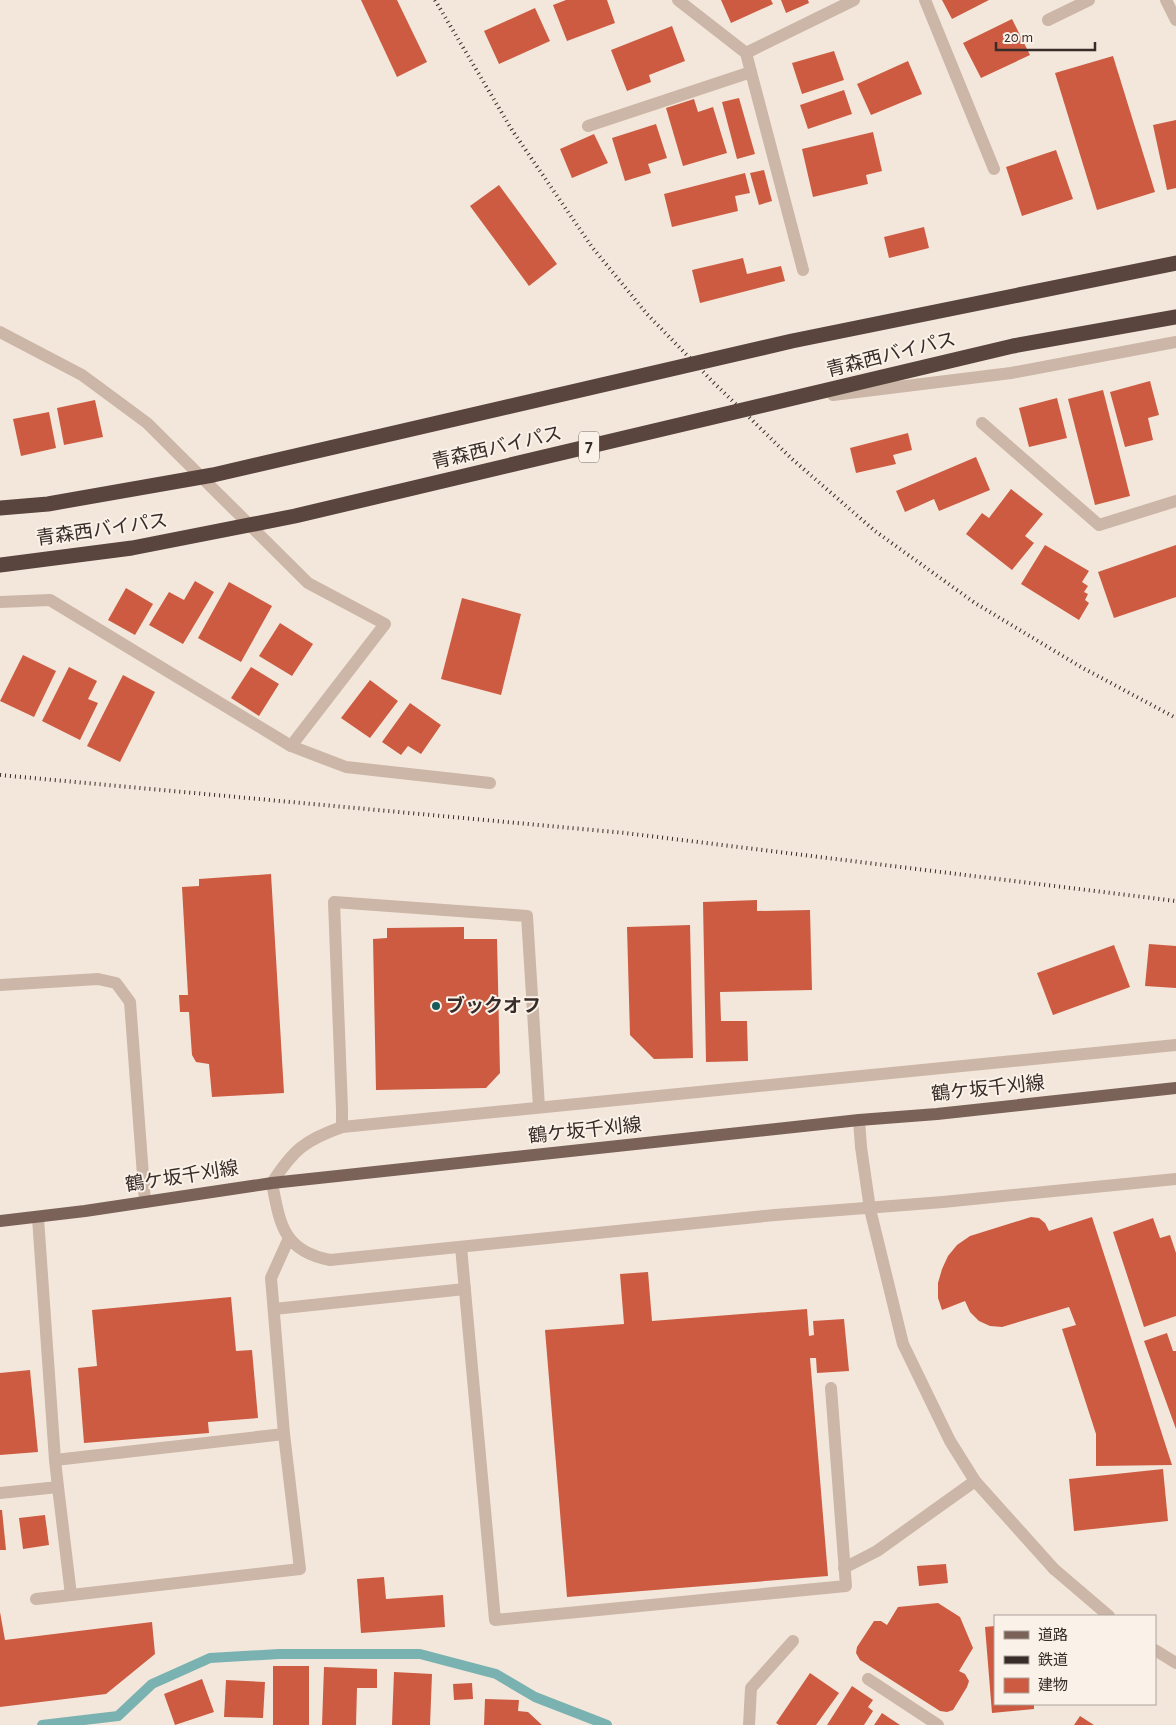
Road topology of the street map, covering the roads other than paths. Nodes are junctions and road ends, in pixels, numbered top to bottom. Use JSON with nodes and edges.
{"nodes":[{"id":1,"x":678,"y":0,"type":"edge"},
{"id":2,"x":854,"y":0,"type":"edge"},
{"id":3,"x":925,"y":0,"type":"edge"},
{"id":4,"x":1089,"y":0,"type":"edge"},
{"id":5,"x":1166,"y":0,"type":"edge"},
{"id":6,"x":1048,"y":20,"type":"dead end"},
{"id":7,"x":1176,"y":20,"type":"edge"},
{"id":8,"x":746,"y":52,"type":"junction"},
{"id":9,"x":751,"y":72,"type":"junction"},
{"id":10,"x":588,"y":126,"type":"dead end"},
{"id":11,"x":994,"y":168,"type":"dead end"},
{"id":12,"x":1176,"y":263,"type":"edge"},
{"id":13,"x":803,"y":270,"type":"dead end"},
{"id":14,"x":1176,"y":317,"type":"edge"},
{"id":15,"x":0,"y":332,"type":"edge"},
{"id":16,"x":1176,"y":342,"type":"edge"},
{"id":17,"x":796,"y":399,"type":"junction"},
{"id":18,"x":982,"y":422,"type":"dead end"},
{"id":19,"x":1176,"y":501,"type":"edge"},
{"id":20,"x":0,"y":508,"type":"edge"},
{"id":21,"x":0,"y":565,"type":"edge"},
{"id":22,"x":0,"y":602,"type":"edge"},
{"id":23,"x":291,"y":746,"type":"junction"},
{"id":24,"x":490,"y":783,"type":"dead end"},
{"id":25,"x":0,"y":985,"type":"edge"},
{"id":26,"x":1176,"y":1046,"type":"edge"},
{"id":27,"x":1176,"y":1088,"type":"edge"},
{"id":28,"x":539,"y":1107,"type":"junction"},
{"id":29,"x":858,"y":1120,"type":"junction"},
{"id":30,"x":342,"y":1126,"type":"junction"},
{"id":31,"x":1176,"y":1180,"type":"edge"},
{"id":32,"x":272,"y":1183,"type":"junction"},
{"id":33,"x":145,"y":1202,"type":"junction"},
{"id":34,"x":38,"y":1218,"type":"junction"},
{"id":35,"x":0,"y":1221,"type":"edge"},
{"id":36,"x":289,"y":1238,"type":"junction"},
{"id":37,"x":461,"y":1247,"type":"junction"},
{"id":38,"x":465,"y":1289,"type":"junction"},
{"id":39,"x":274,"y":1309,"type":"junction"},
{"id":40,"x":831,"y":1388,"type":"dead end"},
{"id":41,"x":284,"y":1434,"type":"junction"},
{"id":42,"x":55,"y":1460,"type":"junction"},
{"id":43,"x":974,"y":1481,"type":"junction"},
{"id":44,"x":58,"y":1487,"type":"junction"},
{"id":45,"x":0,"y":1493,"type":"edge"},
{"id":46,"x":844,"y":1568,"type":"junction"},
{"id":47,"x":70,"y":1595,"type":"junction"},
{"id":48,"x":36,"y":1599,"type":"dead end"},
{"id":49,"x":1108,"y":1615,"type":"edge"},
{"id":50,"x":793,"y":1640,"type":"dead end"},
{"id":51,"x":1156,"y":1651,"type":"edge"},
{"id":52,"x":1176,"y":1663,"type":"edge"},
{"id":53,"x":868,"y":1679,"type":"dead end"},
{"id":54,"x":750,"y":1725,"type":"edge"},
{"id":55,"x":938,"y":1725,"type":"edge"}],
"edges":[{"from":1,"to":8,"type":"street"},
{"from":2,"to":8,"type":"street"},
{"from":3,"to":11,"type":"street"},
{"from":4,"to":6,"type":"street"},
{"from":5,"to":7,"type":"street"},
{"from":8,"to":9,"type":"street"},
{"from":9,"to":10,"type":"street"},
{"from":9,"to":13,"type":"street"},
{"from":12,"to":20,"type":"highway","name":"青森西バイパス","bridge":true},
{"from":14,"to":17,"type":"highway","name":"青森西バイパス","number":"7","bridge":true},
{"from":15,"to":23,"type":"street"},
{"from":16,"to":17,"type":"street","bridge":true},
{"from":17,"to":21,"type":"highway","name":"青森西バイパス","number":"7","bridge":true},
{"from":18,"to":19,"type":"street"},
{"from":22,"to":23,"type":"street"},
{"from":23,"to":24,"type":"street"},
{"from":25,"to":33,"type":"street"},
{"from":26,"to":28,"type":"street"},
{"from":27,"to":29,"type":"main road","name":"鶴ケ坂千刈線"},
{"from":28,"to":30,"type":"street"},
{"from":28,"to":30,"type":"street"},
{"from":29,"to":32,"type":"main road","name":"鶴ケ坂千刈線"},
{"from":29,"to":43,"type":"street","bridge":true},
{"from":30,"to":32,"type":"street"},
{"from":31,"to":37,"type":"street"},
{"from":32,"to":33,"type":"main road","name":"鶴ケ坂千刈線"},
{"from":32,"to":36,"type":"street"},
{"from":33,"to":34,"type":"main road","name":"鶴ケ坂千刈線"},
{"from":34,"to":35,"type":"main road","name":"鶴ケ坂千刈線"},
{"from":34,"to":42,"type":"street"},
{"from":36,"to":37,"type":"street"},
{"from":36,"to":39,"type":"street"},
{"from":37,"to":38,"type":"street"},
{"from":38,"to":39,"type":"street"},
{"from":38,"to":46,"type":"street"},
{"from":39,"to":41,"type":"street"},
{"from":40,"to":46,"type":"street"},
{"from":41,"to":42,"type":"street"},
{"from":41,"to":47,"type":"street"},
{"from":42,"to":44,"type":"street"},
{"from":43,"to":46,"type":"street"},
{"from":43,"to":49,"type":"street","bridge":true},
{"from":44,"to":45,"type":"street"},
{"from":44,"to":47,"type":"street"},
{"from":47,"to":48,"type":"street"},
{"from":50,"to":54,"type":"street"},
{"from":51,"to":52,"type":"street"},
{"from":53,"to":55,"type":"street"}]}
